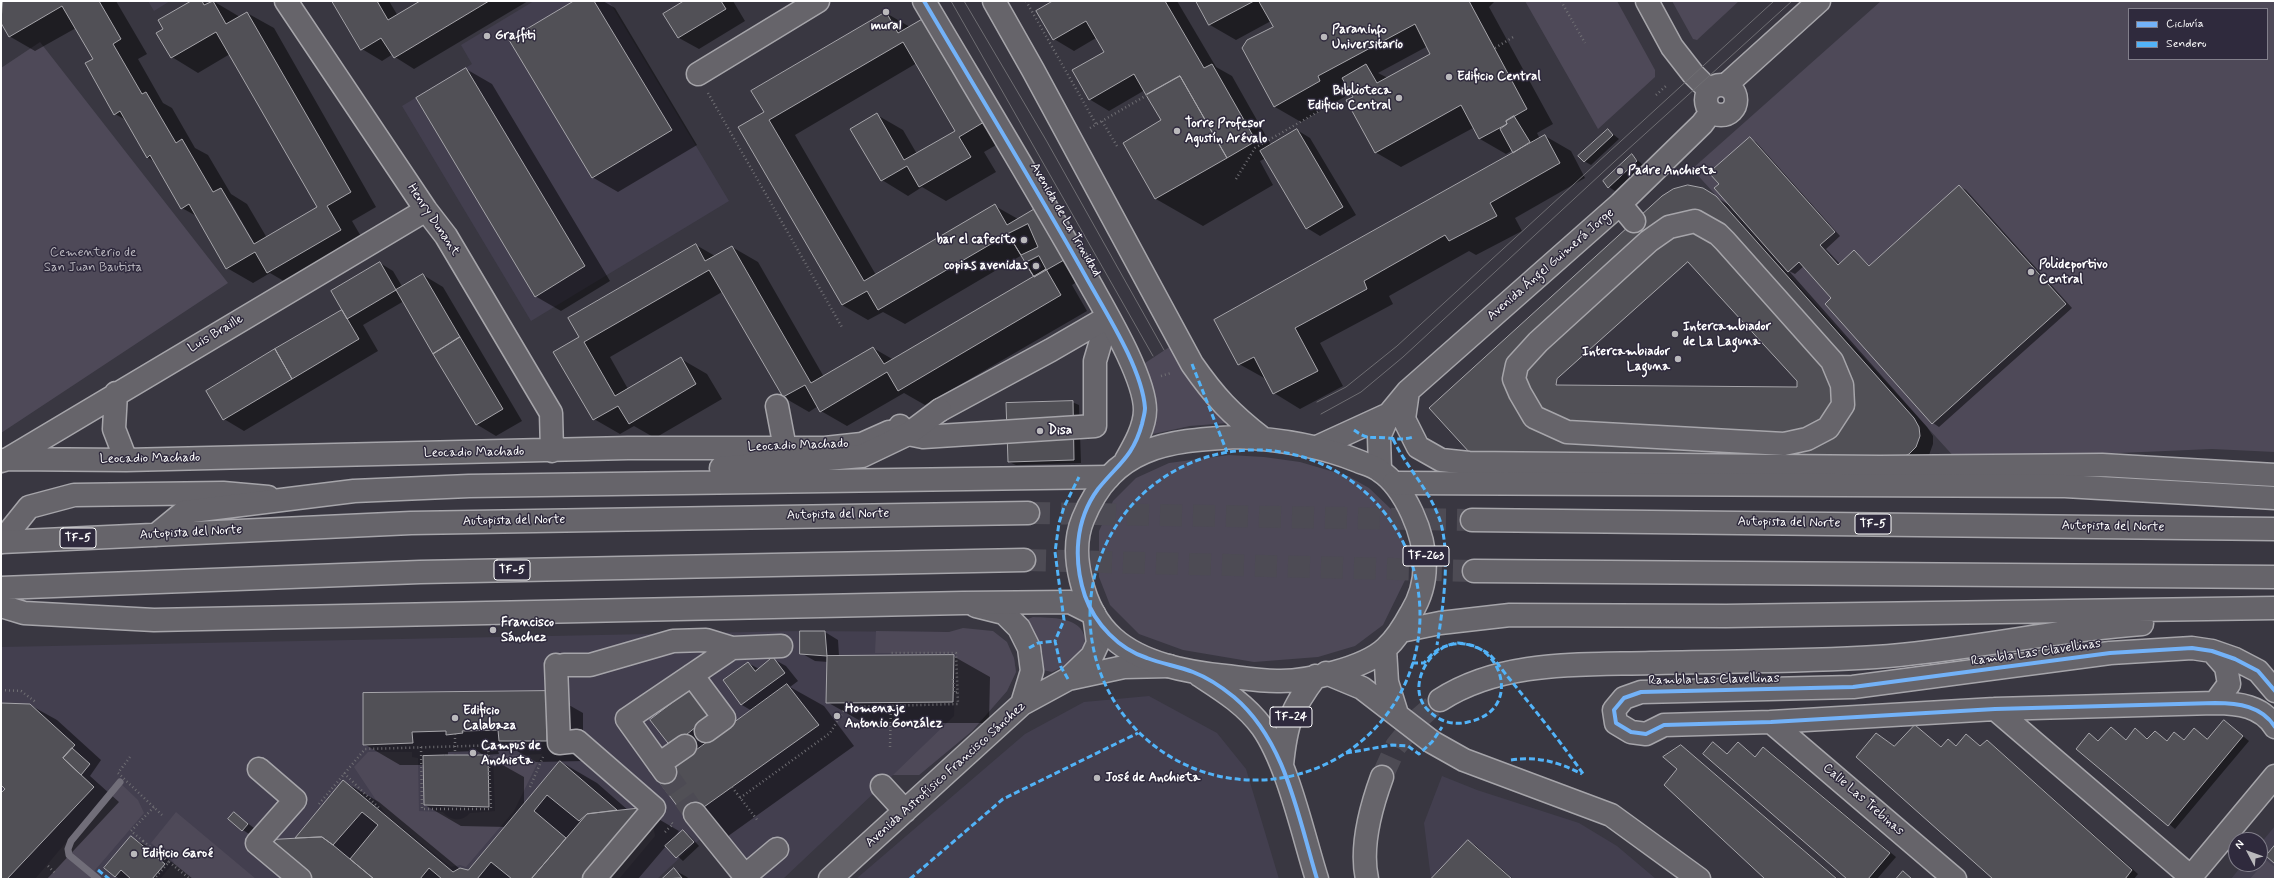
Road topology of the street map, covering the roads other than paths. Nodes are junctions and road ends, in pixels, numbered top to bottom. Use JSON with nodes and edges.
{"nodes":[{"id":1,"x":286,"y":1,"type":"edge"},
{"id":2,"x":818,"y":1,"type":"edge"},
{"id":3,"x":924,"y":1,"type":"edge"},
{"id":4,"x":994,"y":1,"type":"edge"},
{"id":5,"x":1647,"y":1,"type":"edge"},
{"id":6,"x":1819,"y":1,"type":"edge"},
{"id":7,"x":698,"y":74,"type":"road end"},
{"id":8,"x":1718,"y":87,"type":"junction"},
{"id":9,"x":1712,"y":112,"type":"junction"},
{"id":10,"x":1620,"y":204,"type":"junction"},
{"id":11,"x":426,"y":210,"type":"junction"},
{"id":12,"x":1634,"y":221,"type":"dead end"},
{"id":13,"x":1108,"y":317,"type":"junction"},
{"id":14,"x":1127,"y":354,"type":"junction"},
{"id":15,"x":1095,"y":374,"type":"junction"},
{"id":16,"x":116,"y":393,"type":"junction"},
{"id":17,"x":777,"y":406,"type":"dead end"},
{"id":18,"x":1397,"y":417,"type":"junction"},
{"id":19,"x":904,"y":430,"type":"junction"},
{"id":20,"x":1673,"y":437,"type":"junction"},
{"id":21,"x":1262,"y":438,"type":"junction"},
{"id":22,"x":1317,"y":447,"type":"junction"},
{"id":23,"x":785,"y":448,"type":"junction"},
{"id":24,"x":552,"y":451,"type":"junction"},
{"id":25,"x":5,"y":460,"type":"edge"},
{"id":26,"x":126,"y":460,"type":"junction"},
{"id":27,"x":1126,"y":460,"type":"junction"},
{"id":28,"x":1516,"y":463,"type":"junction"},
{"id":29,"x":1651,"y":465,"type":"junction"},
{"id":30,"x":1707,"y":465,"type":"junction"},
{"id":31,"x":2275,"y":474,"type":"edge"},
{"id":32,"x":1109,"y":477,"type":"junction"},
{"id":33,"x":1387,"y":477,"type":"junction"},
{"id":34,"x":1478,"y":484,"type":"junction"},
{"id":35,"x":469,"y":486,"type":"junction"},
{"id":36,"x":2275,"y":498,"type":"edge"},
{"id":37,"x":291,"y":499,"type":"junction"},
{"id":38,"x":1028,"y":513,"type":"tunnel mouth"},
{"id":39,"x":1472,"y":520,"type":"tunnel mouth"},
{"id":40,"x":2275,"y":528,"type":"edge"},
{"id":41,"x":156,"y":535,"type":"junction"},
{"id":42,"x":1,"y":542,"type":"edge"},
{"id":43,"x":1024,"y":560,"type":"tunnel mouth"},
{"id":44,"x":1474,"y":571,"type":"tunnel mouth"},
{"id":45,"x":2275,"y":577,"type":"edge"},
{"id":46,"x":1,"y":588,"type":"edge"},
{"id":47,"x":963,"y":603,"type":"junction"},
{"id":48,"x":1,"y":606,"type":"edge"},
{"id":49,"x":2275,"y":608,"type":"edge"},
{"id":50,"x":1094,"y":614,"type":"junction"},
{"id":51,"x":2275,"y":619,"type":"edge"},
{"id":52,"x":1401,"y":631,"type":"junction"},
{"id":53,"x":781,"y":646,"type":"dead end"},
{"id":54,"x":732,"y":648,"type":"junction"},
{"id":55,"x":1385,"y":649,"type":"junction"},
{"id":56,"x":2212,"y":651,"type":"junction"},
{"id":57,"x":1173,"y":666,"type":"junction"},
{"id":58,"x":1194,"y":673,"type":"junction"},
{"id":59,"x":692,"y":675,"type":"junction"},
{"id":60,"x":1321,"y":675,"type":"junction"},
{"id":61,"x":1068,"y":679,"type":"junction"},
{"id":62,"x":2275,"y":691,"type":"edge"},
{"id":63,"x":1440,"y":700,"type":"tunnel mouth"},
{"id":64,"x":2215,"y":703,"type":"junction"},
{"id":65,"x":1022,"y":704,"type":"junction"},
{"id":66,"x":1995,"y":709,"type":"junction"},
{"id":67,"x":1397,"y":714,"type":"junction"},
{"id":68,"x":1771,"y":722,"type":"junction"},
{"id":69,"x":2275,"y":727,"type":"edge"},
{"id":70,"x":706,"y":731,"type":"dead end"},
{"id":71,"x":685,"y":746,"type":"dead end"},
{"id":72,"x":1282,"y":765,"type":"junction"},
{"id":73,"x":259,"y":769,"type":"dead end"},
{"id":74,"x":2275,"y":776,"type":"edge"},
{"id":75,"x":1382,"y":777,"type":"tunnel mouth"},
{"id":76,"x":882,"y":786,"type":"dead end"},
{"id":77,"x":905,"y":811,"type":"junction"},
{"id":78,"x":695,"y":814,"type":"tunnel mouth"},
{"id":79,"x":777,"y":849,"type":"dead end"},
{"id":80,"x":2190,"y":878,"type":"edge"},
{"id":81,"x":300,"y":879,"type":"edge"},
{"id":82,"x":594,"y":879,"type":"edge"},
{"id":83,"x":830,"y":879,"type":"edge"},
{"id":84,"x":1317,"y":879,"type":"edge"},
{"id":85,"x":1367,"y":879,"type":"edge"},
{"id":86,"x":1699,"y":879,"type":"edge"},
{"id":87,"x":1954,"y":879,"type":"edge"}],
"edges":[{"from":1,"to":11,"type":"main road","name":"Henry Dunant"},
{"from":2,"to":7,"type":"main road"},
{"from":3,"to":13,"type":"main road","name":"Avenida de La Trinidad"},
{"from":4,"to":21,"type":"main road"},
{"from":5,"to":8,"type":"main road"},
{"from":6,"to":8,"type":"main road"},
{"from":8,"to":9,"type":"main road"},
{"from":8,"to":9,"type":"main road"},
{"from":9,"to":10,"type":"main road","name":"Avenida Ángel Guimerá Jorge"},
{"from":10,"to":12,"type":"main road"},
{"from":10,"to":18,"type":"main road","name":"Avenida Ángel Guimerá Jorge"},
{"from":11,"to":16,"type":"main road","name":"Luis Braille"},
{"from":11,"to":24,"type":"main road","name":"Henry Dunant"},
{"from":13,"to":14,"type":"main road","name":"Avenida de La Trinidad"},
{"from":13,"to":15,"type":"main road"},
{"from":13,"to":19,"type":"main road"},
{"from":14,"to":15,"type":"main road"},
{"from":14,"to":27,"type":"main road","name":"Avenida de La Trinidad"},
{"from":15,"to":19,"type":"main road"},
{"from":16,"to":25,"type":"main road","name":"Luis Braille"},
{"from":16,"to":26,"type":"main road"},
{"from":17,"to":23,"type":"main road"},
{"from":18,"to":22,"type":"main road","name":"Avenida Ángel Guimerá Jorge"},
{"from":18,"to":28,"type":"main road"},
{"from":18,"to":33,"type":"main road","name":"Avenida Ángel Guimerá Jorge"},
{"from":19,"to":23,"type":"main road","name":"Leocadio Machado"},
{"from":19,"to":35,"type":"main road"},
{"from":20,"to":20,"type":"main road"},
{"from":20,"to":29,"type":"main road"},
{"from":20,"to":30,"type":"main road"},
{"from":21,"to":22,"type":"main road","number":"TF-263"},
{"from":21,"to":27,"type":"main road","number":"TF-263"},
{"from":22,"to":33,"type":"main road","number":"TF-263"},
{"from":23,"to":24,"type":"main road","name":"Leocadio Machado"},
{"from":24,"to":26,"type":"main road","name":"Leocadio Machado"},
{"from":25,"to":26,"type":"main road","name":"Leocadio Machado"},
{"from":27,"to":32,"type":"main road","number":"TF-263"},
{"from":28,"to":29,"type":"main road"},
{"from":28,"to":34,"type":"main road"},
{"from":29,"to":30,"type":"main road"},
{"from":30,"to":31,"type":"main road"},
{"from":32,"to":35,"type":"main road"},
{"from":32,"to":50,"type":"main road","number":"TF-263"},
{"from":33,"to":34,"type":"main road"},
{"from":33,"to":52,"type":"main road","number":"TF-263"},
{"from":34,"to":36,"type":"main road"},
{"from":35,"to":37,"type":"main road"},
{"from":37,"to":41,"type":"main road"},
{"from":37,"to":42,"type":"main road"},
{"from":38,"to":41,"type":"main road","name":"Autopista del Norte","number":"TF-5"},
{"from":39,"to":40,"type":"main road","name":"Autopista del Norte","number":"TF-5"},
{"from":41,"to":42,"type":"main road","name":"Autopista del Norte","number":"TF-5"},
{"from":43,"to":46,"type":"main road","number":"TF-5"},
{"from":44,"to":45,"type":"main road"},
{"from":47,"to":48,"type":"main road"},
{"from":47,"to":50,"type":"main road"},
{"from":47,"to":65,"type":"main road"},
{"from":49,"to":52,"type":"main road"},
{"from":50,"to":57,"type":"main road","number":"TF-263"},
{"from":50,"to":61,"type":"main road","name":"Avenida Astrofísico Francisco Sánchez"},
{"from":51,"to":63,"type":"main road"},
{"from":52,"to":55,"type":"main road","number":"TF-263"},
{"from":53,"to":54,"type":"main road"},
{"from":54,"to":59,"type":"main road"},
{"from":54,"to":82,"type":"main road"},
{"from":55,"to":60,"type":"main road","number":"TF-263"},
{"from":55,"to":67,"type":"main road"},
{"from":56,"to":62,"type":"main road","name":"Rambla Las Clavellinas"},
{"from":56,"to":64,"type":"main road"},
{"from":56,"to":68,"type":"main road","name":"Rambla Las Clavellinas"},
{"from":57,"to":58,"type":"main road","number":"TF-263"},
{"from":57,"to":61,"type":"main road","name":"Avenida Astrofísico Francisco Sánchez"},
{"from":58,"to":60,"type":"main road","number":"TF-263"},
{"from":58,"to":72,"type":"main road","number":"TF-24"},
{"from":59,"to":70,"type":"main road"},
{"from":59,"to":71,"type":"main road"},
{"from":60,"to":67,"type":"main road"},
{"from":60,"to":72,"type":"main road","number":"TF-24"},
{"from":61,"to":65,"type":"main road","name":"Avenida Astrofísico Francisco Sánchez"},
{"from":64,"to":66,"type":"main road","name":"Rambla Las Clavellinas"},
{"from":64,"to":69,"type":"main road","name":"Rambla Las Clavellinas"},
{"from":65,"to":77,"type":"main road","name":"Avenida Astrofísico Francisco Sánchez"},
{"from":66,"to":68,"type":"main road","name":"Rambla Las Clavellinas"},
{"from":66,"to":80,"type":"main road"},
{"from":67,"to":86,"type":"main road"},
{"from":68,"to":87,"type":"main road","name":"Calle Las Trebinas"},
{"from":72,"to":84,"type":"main road","number":"TF-24"},
{"from":73,"to":81,"type":"main road"},
{"from":74,"to":80,"type":"main road"},
{"from":75,"to":85,"type":"main road"},
{"from":76,"to":77,"type":"main road"},
{"from":77,"to":83,"type":"main road","name":"Avenida Astrofísico Francisco Sánchez"},
{"from":78,"to":79,"type":"main road"}]}
